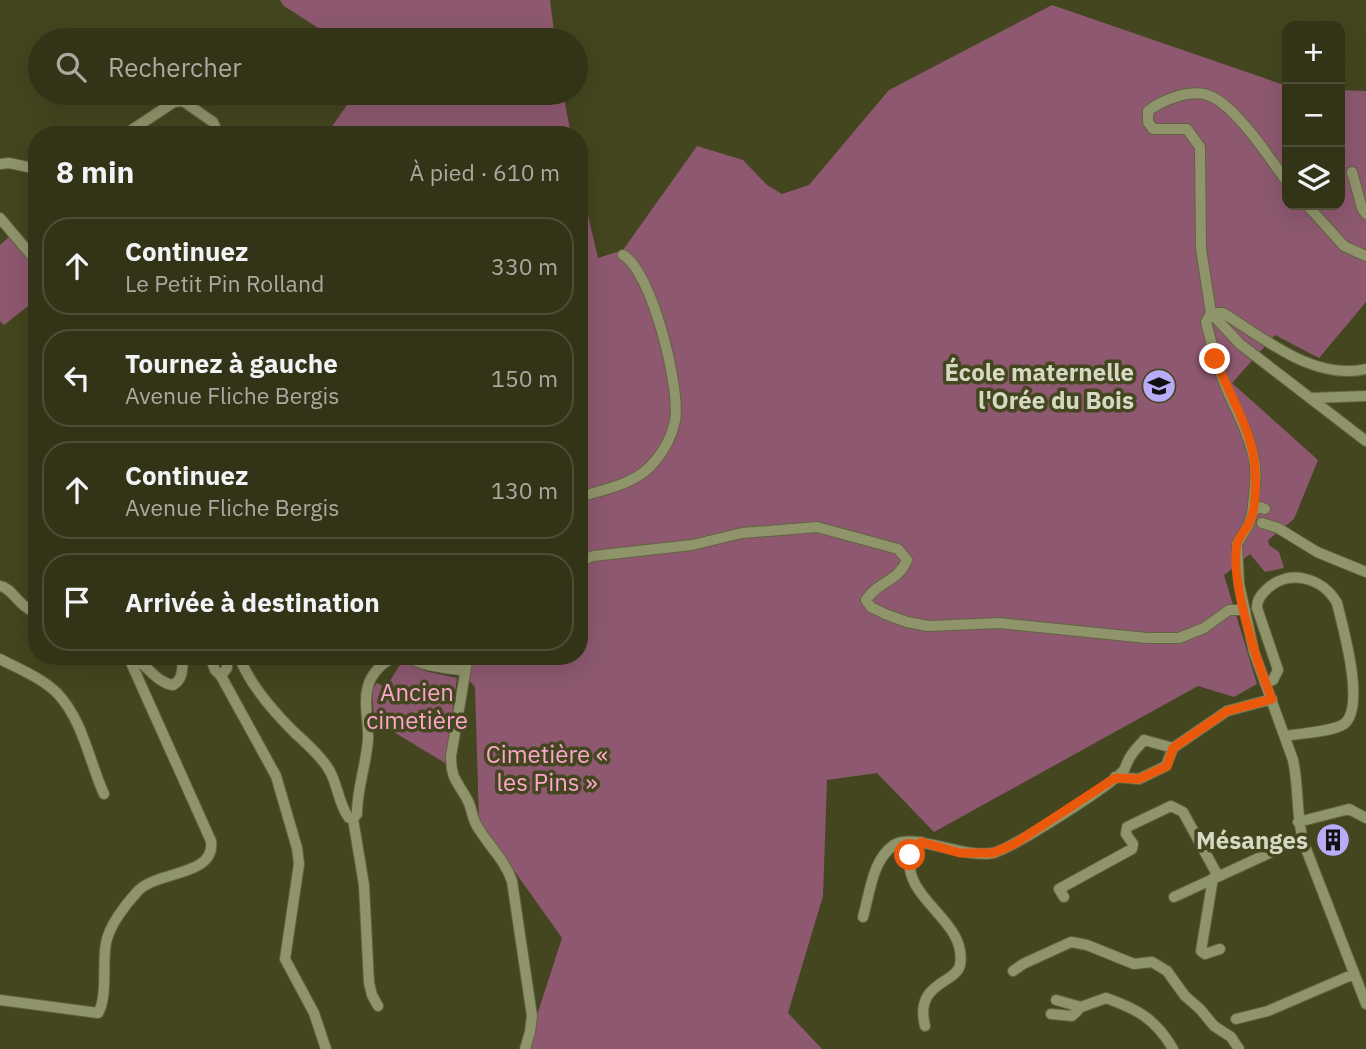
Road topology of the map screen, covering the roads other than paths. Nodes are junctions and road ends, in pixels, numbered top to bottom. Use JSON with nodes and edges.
{"nodes":[{"id":1,"x":169,"y":105,"type":"edge"},
{"id":2,"x":189,"y":105,"type":"edge"},
{"id":3,"x":138,"y":126,"type":"edge"},
{"id":4,"x":215,"y":126,"type":"edge"},
{"id":5,"x":0,"y":164,"type":"edge"},
{"id":6,"x":28,"y":167,"type":"edge"},
{"id":7,"x":1352,"y":172,"type":"dead end"},
{"id":8,"x":1282,"y":176,"type":"edge"},
{"id":9,"x":1312,"y":210,"type":"edge"},
{"id":10,"x":1366,"y":214,"type":"edge"},
{"id":11,"x":0,"y":218,"type":"edge"},
{"id":12,"x":28,"y":251,"type":"edge"},
{"id":13,"x":623,"y":255,"type":"dead end"},
{"id":14,"x":1366,"y":256,"type":"edge"},
{"id":15,"x":1211,"y":313,"type":"junction"},
{"id":16,"x":1366,"y":369,"type":"edge"},
{"id":17,"x":1366,"y":396,"type":"edge"},
{"id":18,"x":1310,"y":398,"type":"junction"},
{"id":19,"x":1366,"y":441,"type":"edge"},
{"id":20,"x":588,"y":495,"type":"edge"},
{"id":21,"x":1260,"y":516,"type":"junction"},
{"id":22,"x":588,"y":558,"type":"edge"},
{"id":23,"x":1366,"y":572,"type":"edge"},
{"id":24,"x":0,"y":586,"type":"edge"},
{"id":25,"x":28,"y":609,"type":"edge"},
{"id":26,"x":1245,"y":610,"type":"junction"},
{"id":27,"x":0,"y":659,"type":"edge"},
{"id":28,"x":134,"y":665,"type":"edge"},
{"id":29,"x":145,"y":665,"type":"edge"},
{"id":30,"x":182,"y":665,"type":"edge"},
{"id":31,"x":213,"y":665,"type":"edge"},
{"id":32,"x":227,"y":665,"type":"edge"},
{"id":33,"x":243,"y":665,"type":"edge"},
{"id":34,"x":384,"y":665,"type":"edge"},
{"id":35,"x":467,"y":665,"type":"edge"},
{"id":36,"x":221,"y":676,"type":"junction"},
{"id":37,"x":1266,"y":683,"type":"junction"},
{"id":38,"x":1272,"y":699,"type":"junction"},
{"id":39,"x":1286,"y":736,"type":"junction"},
{"id":40,"x":1173,"y":748,"type":"junction"},
{"id":41,"x":1115,"y":778,"type":"junction"},
{"id":42,"x":103,"y":794,"type":"dead end"},
{"id":43,"x":353,"y":818,"type":"junction"},
{"id":44,"x":1366,"y":818,"type":"edge"},
{"id":45,"x":1298,"y":822,"type":"junction"},
{"id":46,"x":1303,"y":841,"type":"junction"},
{"id":47,"x":921,"y":842,"type":"junction"},
{"id":48,"x":1215,"y":877,"type":"junction"},
{"id":49,"x":1064,"y":897,"type":"dead end"},
{"id":50,"x":1174,"y":897,"type":"dead end"},
{"id":51,"x":863,"y":917,"type":"dead end"},
{"id":52,"x":1220,"y":949,"type":"dead end"},
{"id":53,"x":1013,"y":971,"type":"dead end"},
{"id":54,"x":1354,"y":974,"type":"junction"},
{"id":55,"x":0,"y":1000,"type":"edge"},
{"id":56,"x":1056,"y":1000,"type":"dead end"},
{"id":57,"x":1366,"y":1004,"type":"edge"},
{"id":58,"x":378,"y":1006,"type":"dead end"},
{"id":59,"x":1081,"y":1007,"type":"junction"},
{"id":60,"x":1051,"y":1014,"type":"dead end"},
{"id":61,"x":1236,"y":1019,"type":"dead end"},
{"id":62,"x":925,"y":1026,"type":"dead end"},
{"id":63,"x":326,"y":1049,"type":"edge"},
{"id":64,"x":525,"y":1049,"type":"edge"},
{"id":65,"x":1173,"y":1049,"type":"edge"},
{"id":66,"x":1239,"y":1049,"type":"edge"}],
"edges":[{"from":1,"to":3,"type":"street"},
{"from":2,"to":4,"type":"street"},
{"from":5,"to":6,"type":"street"},
{"from":7,"to":10,"type":"street"},
{"from":8,"to":15,"type":"street"},
{"from":9,"to":14,"type":"street"},
{"from":11,"to":12,"type":"street"},
{"from":13,"to":20,"type":"street"},
{"from":15,"to":16,"type":"street"},
{"from":15,"to":18,"type":"street"},
{"from":15,"to":21,"type":"street"},
{"from":17,"to":18,"type":"street"},
{"from":18,"to":19,"type":"street"},
{"from":21,"to":23,"type":"street"},
{"from":21,"to":26,"type":"street"},
{"from":22,"to":26,"type":"street"},
{"from":24,"to":25,"type":"street"},
{"from":26,"to":37,"type":"street"},
{"from":27,"to":42,"type":"street"},
{"from":28,"to":55,"type":"street"},
{"from":29,"to":30,"type":"street"},
{"from":31,"to":36,"type":"street"},
{"from":32,"to":36,"type":"street"},
{"from":33,"to":43,"type":"street"},
{"from":34,"to":43,"type":"street"},
{"from":35,"to":64,"type":"street"},
{"from":36,"to":63,"type":"street"},
{"from":37,"to":38,"type":"street"},
{"from":37,"to":39,"type":"street"},
{"from":38,"to":39,"type":"street"},
{"from":38,"to":40,"type":"street"},
{"from":39,"to":45,"type":"street"},
{"from":40,"to":41,"type":"street"},
{"from":40,"to":41,"type":"street"},
{"from":41,"to":47,"type":"street"},
{"from":43,"to":58,"type":"street"},
{"from":44,"to":45,"type":"street"},
{"from":45,"to":46,"type":"street"},
{"from":46,"to":48,"type":"street"},
{"from":46,"to":54,"type":"street"},
{"from":47,"to":51,"type":"street"},
{"from":47,"to":62,"type":"street"},
{"from":48,"to":49,"type":"street"},
{"from":48,"to":50,"type":"street"},
{"from":48,"to":52,"type":"street"},
{"from":53,"to":66,"type":"street"},
{"from":54,"to":57,"type":"street"},
{"from":54,"to":61,"type":"street"},
{"from":56,"to":59,"type":"street"},
{"from":59,"to":60,"type":"street"},
{"from":59,"to":65,"type":"street"}]}
